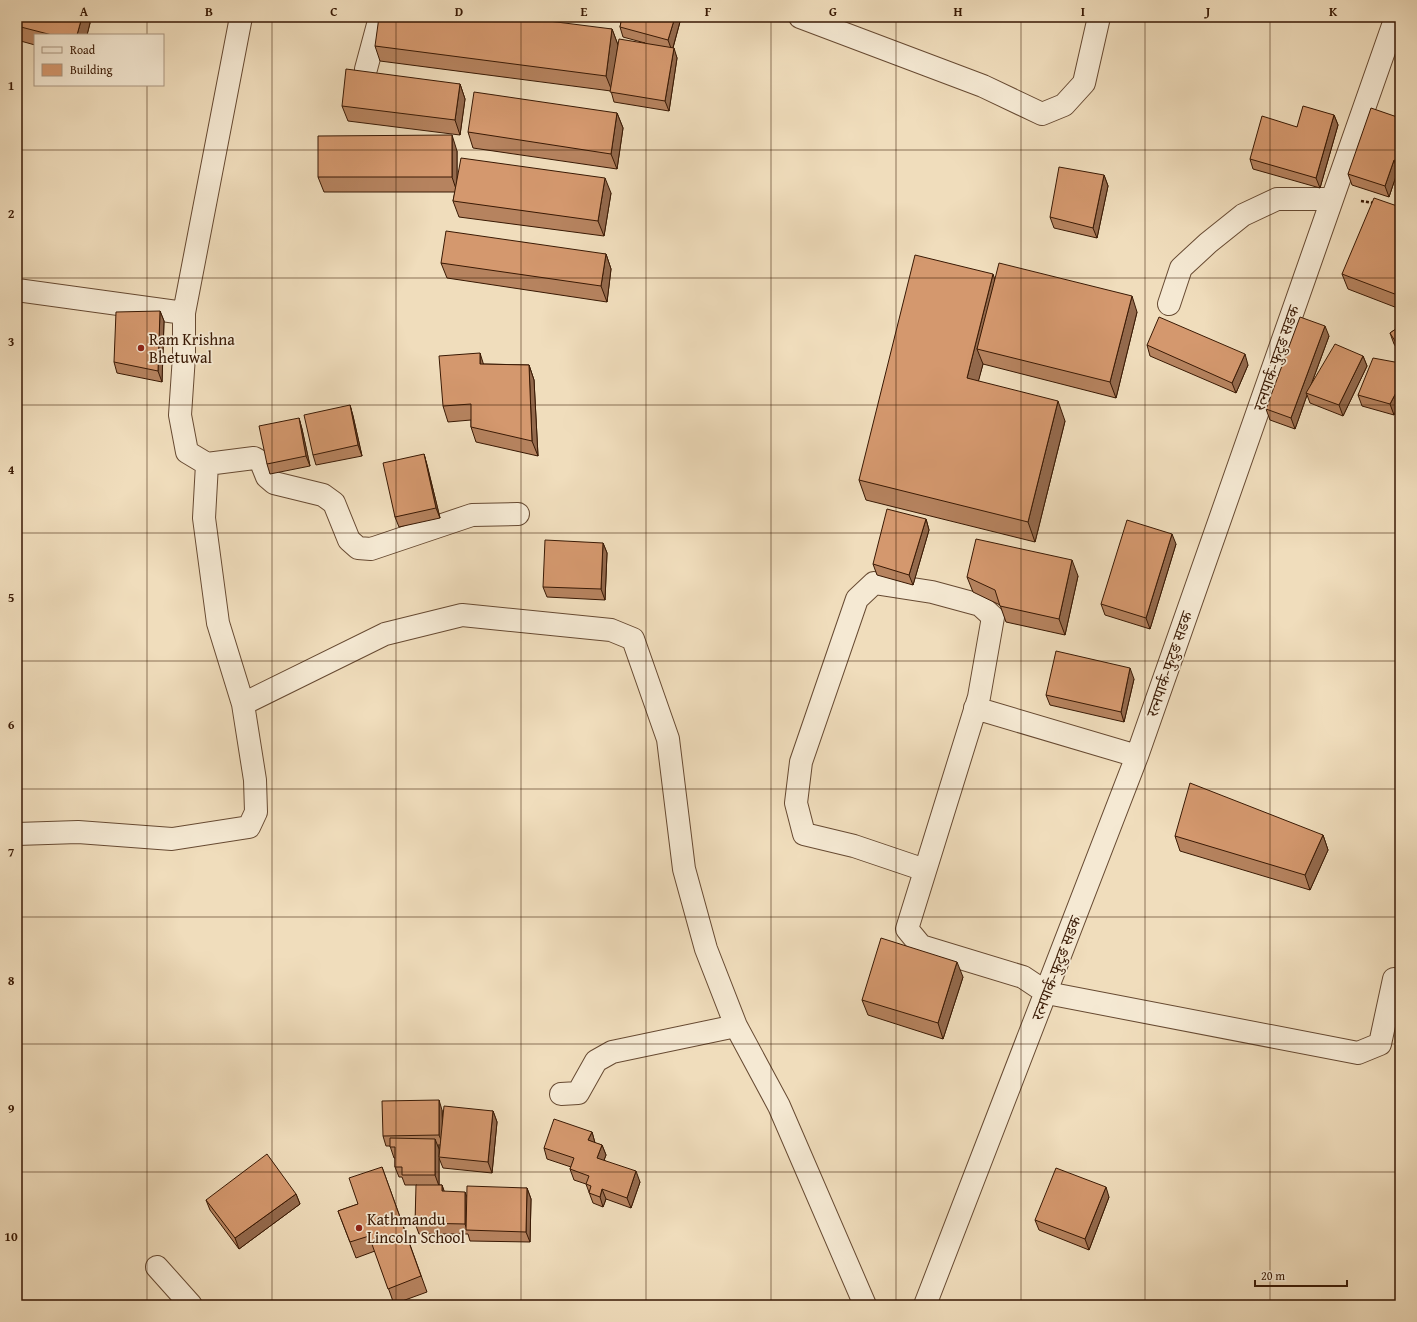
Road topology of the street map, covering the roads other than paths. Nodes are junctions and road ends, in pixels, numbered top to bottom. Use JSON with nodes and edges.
{"nodes":[{"id":1,"x":241,"y":17,"type":"edge"},
{"id":2,"x":380,"y":17,"type":"edge"},
{"id":3,"x":800,"y":17,"type":"edge"},
{"id":4,"x":1098,"y":17,"type":"edge"},
{"id":5,"x":1396,"y":17,"type":"edge"},
{"id":6,"x":366,"y":69,"type":"dead end"},
{"id":7,"x":1332,"y":199,"type":"junction"},
{"id":8,"x":17,"y":290,"type":"edge"},
{"id":9,"x":1168,"y":304,"type":"dead end"},
{"id":10,"x":184,"y":313,"type":"junction"},
{"id":11,"x":207,"y":464,"type":"junction"},
{"id":12,"x":518,"y":514,"type":"dead end"},
{"id":13,"x":243,"y":704,"type":"junction"},
{"id":14,"x":975,"y":708,"type":"junction"},
{"id":15,"x":1137,"y":756,"type":"junction"},
{"id":16,"x":17,"y":834,"type":"edge"},
{"id":17,"x":925,"y":870,"type":"junction"},
{"id":18,"x":1394,"y":979,"type":"dead end"},
{"id":19,"x":1047,"y":993,"type":"junction"},
{"id":20,"x":736,"y":1026,"type":"junction"},
{"id":21,"x":562,"y":1094,"type":"dead end"},
{"id":22,"x":157,"y":1267,"type":"dead end"},
{"id":23,"x":191,"y":1305,"type":"edge"},
{"id":24,"x":865,"y":1305,"type":"edge"},
{"id":25,"x":925,"y":1305,"type":"edge"}],
"edges":[{"from":1,"to":10,"type":"street"},
{"from":2,"to":6,"type":"street"},
{"from":3,"to":4,"type":"street"},
{"from":5,"to":7,"type":"street","name":"रत्नपार्क-फुटुङ सडक"},
{"from":7,"to":9,"type":"street"},
{"from":7,"to":15,"type":"street","name":"रत्नपार्क-फुटुङ सडक"},
{"from":8,"to":10,"type":"street"},
{"from":10,"to":11,"type":"street"},
{"from":11,"to":12,"type":"street"},
{"from":11,"to":13,"type":"street"},
{"from":13,"to":16,"type":"street"},
{"from":13,"to":20,"type":"street"},
{"from":14,"to":15,"type":"street"},
{"from":14,"to":17,"type":"street"},
{"from":14,"to":17,"type":"street"},
{"from":15,"to":19,"type":"street","name":"रत्नपार्क-फुटुङ सडक"},
{"from":17,"to":19,"type":"street"},
{"from":18,"to":19,"type":"street"},
{"from":19,"to":25,"type":"street","name":"रत्नपार्क-फुटुङ सडक"},
{"from":20,"to":21,"type":"street"},
{"from":20,"to":24,"type":"street"},
{"from":22,"to":23,"type":"street"}]}
